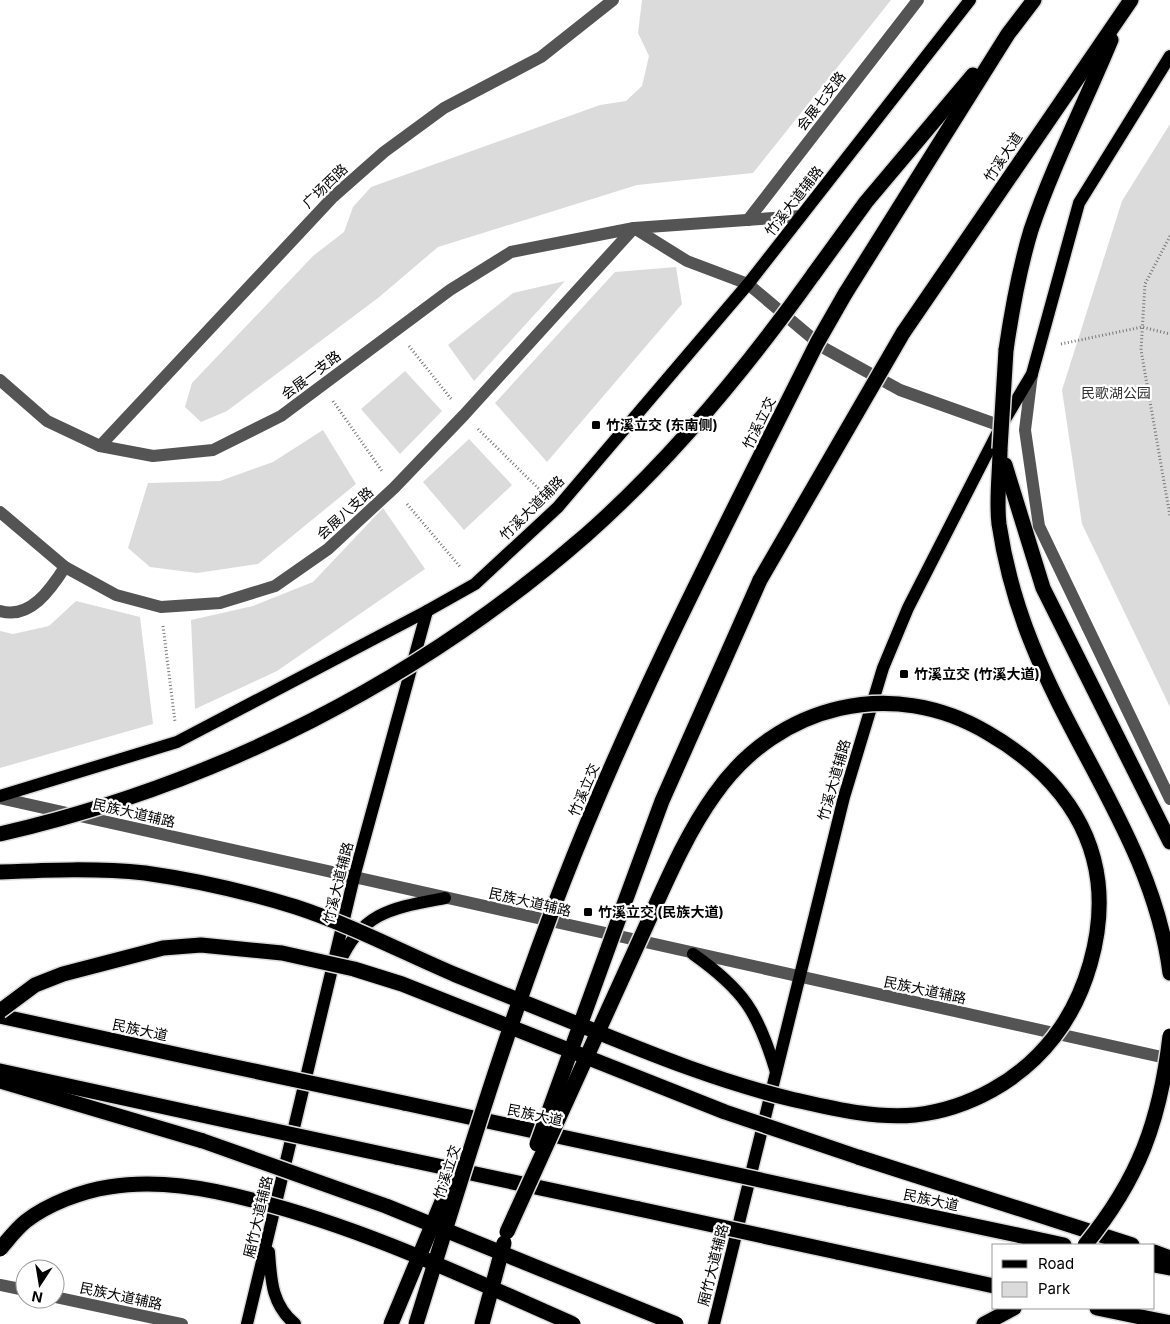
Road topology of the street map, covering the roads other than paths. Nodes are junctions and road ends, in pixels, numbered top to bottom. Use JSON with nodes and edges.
{"nodes":[{"id":1,"x":613,"y":0,"type":"edge"},
{"id":2,"x":918,"y":0,"type":"edge"},
{"id":3,"x":970,"y":0,"type":"edge"},
{"id":4,"x":1034,"y":0,"type":"edge"},
{"id":5,"x":1127,"y":5,"type":"edge"},
{"id":6,"x":1008,"y":34,"type":"junction"},
{"id":7,"x":1170,"y":56,"type":"edge"},
{"id":8,"x":801,"y":216,"type":"junction"},
{"id":9,"x":748,"y":220,"type":"junction"},
{"id":10,"x":634,"y":228,"type":"junction"},
{"id":11,"x":748,"y":284,"type":"junction"},
{"id":12,"x":1032,"y":374,"type":"junction"},
{"id":13,"x":0,"y":380,"type":"edge"},
{"id":14,"x":1001,"y":426,"type":"junction"},
{"id":15,"x":100,"y":446,"type":"junction"},
{"id":16,"x":1000,"y":449,"type":"junction"},
{"id":17,"x":0,"y":512,"type":"edge"},
{"id":18,"x":65,"y":567,"type":"junction"},
{"id":19,"x":0,"y":610,"type":"edge"},
{"id":20,"x":427,"y":611,"type":"junction"},
{"id":21,"x":0,"y":797,"type":"edge"},
{"id":22,"x":1170,"y":799,"type":"edge"},
{"id":23,"x":0,"y":834,"type":"edge"},
{"id":24,"x":1170,"y":842,"type":"edge"},
{"id":25,"x":0,"y":872,"type":"edge"},
{"id":26,"x":354,"y":878,"type":"junction"},
{"id":27,"x":445,"y":898,"type":"junction"},
{"id":28,"x":693,"y":954,"type":"junction"},
{"id":29,"x":1170,"y":973,"type":"edge"},
{"id":30,"x":799,"y":978,"type":"junction"},
{"id":31,"x":326,"y":995,"type":"junction"},
{"id":32,"x":0,"y":1011,"type":"edge"},
{"id":33,"x":0,"y":1016,"type":"edge"},
{"id":34,"x":1170,"y":1036,"type":"edge"},
{"id":35,"x":1170,"y":1059,"type":"edge"},
{"id":36,"x":0,"y":1071,"type":"edge"},
{"id":37,"x":776,"y":1072,"type":"junction"},
{"id":38,"x":494,"y":1077,"type":"junction"},
{"id":39,"x":0,"y":1081,"type":"edge"},
{"id":40,"x":297,"y":1116,"type":"joint"},
{"id":41,"x":742,"y":1212,"type":"joint"},
{"id":42,"x":507,"y":1232,"type":"junction"},
{"id":43,"x":268,"y":1237,"type":"junction"},
{"id":44,"x":1059,"y":1244,"type":"edge"},
{"id":45,"x":1085,"y":1244,"type":"edge"},
{"id":46,"x":1129,"y":1244,"type":"edge"},
{"id":47,"x":0,"y":1249,"type":"edge"},
{"id":48,"x":1155,"y":1252,"type":"edge"},
{"id":49,"x":1170,"y":1258,"type":"edge"},
{"id":50,"x":1155,"y":1265,"type":"edge"},
{"id":51,"x":1170,"y":1268,"type":"edge"},
{"id":52,"x":0,"y":1285,"type":"edge"},
{"id":53,"x":992,"y":1286,"type":"edge"},
{"id":54,"x":15,"y":1288,"type":"edge"},
{"id":55,"x":65,"y":1299,"type":"edge"},
{"id":56,"x":1012,"y":1309,"type":"edge"},
{"id":57,"x":1102,"y":1309,"type":"edge"},
{"id":58,"x":714,"y":1322,"type":"edge"},
{"id":59,"x":1170,"y":1323,"type":"edge"},
{"id":60,"x":182,"y":1324,"type":"edge"},
{"id":61,"x":247,"y":1324,"type":"edge"},
{"id":62,"x":295,"y":1324,"type":"edge"},
{"id":63,"x":391,"y":1324,"type":"edge"},
{"id":64,"x":416,"y":1324,"type":"edge"},
{"id":65,"x":482,"y":1324,"type":"edge"},
{"id":66,"x":573,"y":1324,"type":"edge"},
{"id":67,"x":676,"y":1324,"type":"edge"},
{"id":68,"x":984,"y":1324,"type":"edge"}],
"edges":[{"from":1,"to":15,"type":"street","name":"广场西路"},
{"from":2,"to":9,"type":"street","name":"会展七支路"},
{"from":3,"to":8,"type":"main road","name":"竹溪大道辅路"},
{"from":4,"to":6,"type":"highway"},
{"from":5,"to":16,"type":"highway","bridge":true},
{"from":5,"to":42,"type":"highway","name":"竹溪大道","bridge":true},
{"from":6,"to":23,"type":"highway","bridge":true},
{"from":6,"to":38,"type":"highway","name":"竹溪立交","bridge":true},
{"from":7,"to":12,"type":"main road","name":"竹溪大道辅路"},
{"from":8,"to":9,"type":"street","name":"会展一支路"},
{"from":8,"to":11,"type":"main road","name":"竹溪大道辅路"},
{"from":9,"to":10,"type":"street","name":"会展一支路"},
{"from":10,"to":11,"type":"street"},
{"from":10,"to":15,"type":"street","name":"会展一支路"},
{"from":10,"to":18,"type":"street","name":"会展八支路"},
{"from":11,"to":14,"type":"street"},
{"from":11,"to":20,"type":"main road","name":"竹溪大道辅路"},
{"from":12,"to":14,"type":"main road","name":"竹溪大道辅路"},
{"from":12,"to":22,"type":"street"},
{"from":13,"to":15,"type":"street","name":"会展一支路"},
{"from":14,"to":30,"type":"main road","name":"竹溪大道辅路"},
{"from":16,"to":24,"type":"highway"},
{"from":16,"to":29,"type":"highway"},
{"from":17,"to":18,"type":"street","name":"会展八支路"},
{"from":18,"to":19,"type":"street"},
{"from":20,"to":21,"type":"main road"},
{"from":20,"to":26,"type":"main road","name":"竹溪大道辅路"},
{"from":21,"to":26,"type":"street","name":"民族大道辅路"},
{"from":25,"to":42,"type":"highway","bridge":true},
{"from":26,"to":27,"type":"street","name":"民族大道辅路"},
{"from":26,"to":31,"type":"main road","name":"竹溪大道辅路"},
{"from":27,"to":28,"type":"street","name":"民族大道辅路"},
{"from":27,"to":31,"type":"main road"},
{"from":28,"to":30,"type":"street","name":"民族大道辅路"},
{"from":28,"to":37,"type":"main road"},
{"from":30,"to":35,"type":"street","name":"民族大道辅路"},
{"from":30,"to":37,"type":"main road","name":"竹溪大道辅路"},
{"from":31,"to":40,"type":"main road","name":"竹溪大道辅路"},
{"from":32,"to":46,"type":"highway","bridge":true},
{"from":33,"to":44,"type":"highway","name":"民族大道","bridge":true},
{"from":34,"to":45,"type":"highway","bridge":true},
{"from":36,"to":53,"type":"highway","bridge":true},
{"from":37,"to":41,"type":"main road","name":"竹溪大道辅路"},
{"from":38,"to":63,"type":"highway","bridge":true},
{"from":38,"to":64,"type":"highway","name":"竹溪立交","bridge":true},
{"from":39,"to":67,"type":"highway","bridge":true},
{"from":40,"to":43,"type":"main road","name":"厢竹大道辅路"},
{"from":41,"to":58,"type":"main road","name":"厢竹大道辅路"},
{"from":42,"to":65,"type":"highway","bridge":true},
{"from":43,"to":61,"type":"main road","name":"厢竹大道辅路"},
{"from":43,"to":62,"type":"main road"},
{"from":47,"to":66,"type":"highway","bridge":true},
{"from":48,"to":49,"type":"highway"},
{"from":50,"to":51,"type":"highway"},
{"from":52,"to":54,"type":"street"},
{"from":55,"to":60,"type":"street","name":"民族大道辅路"},
{"from":56,"to":68,"type":"highway"},
{"from":57,"to":59,"type":"highway"}]}
